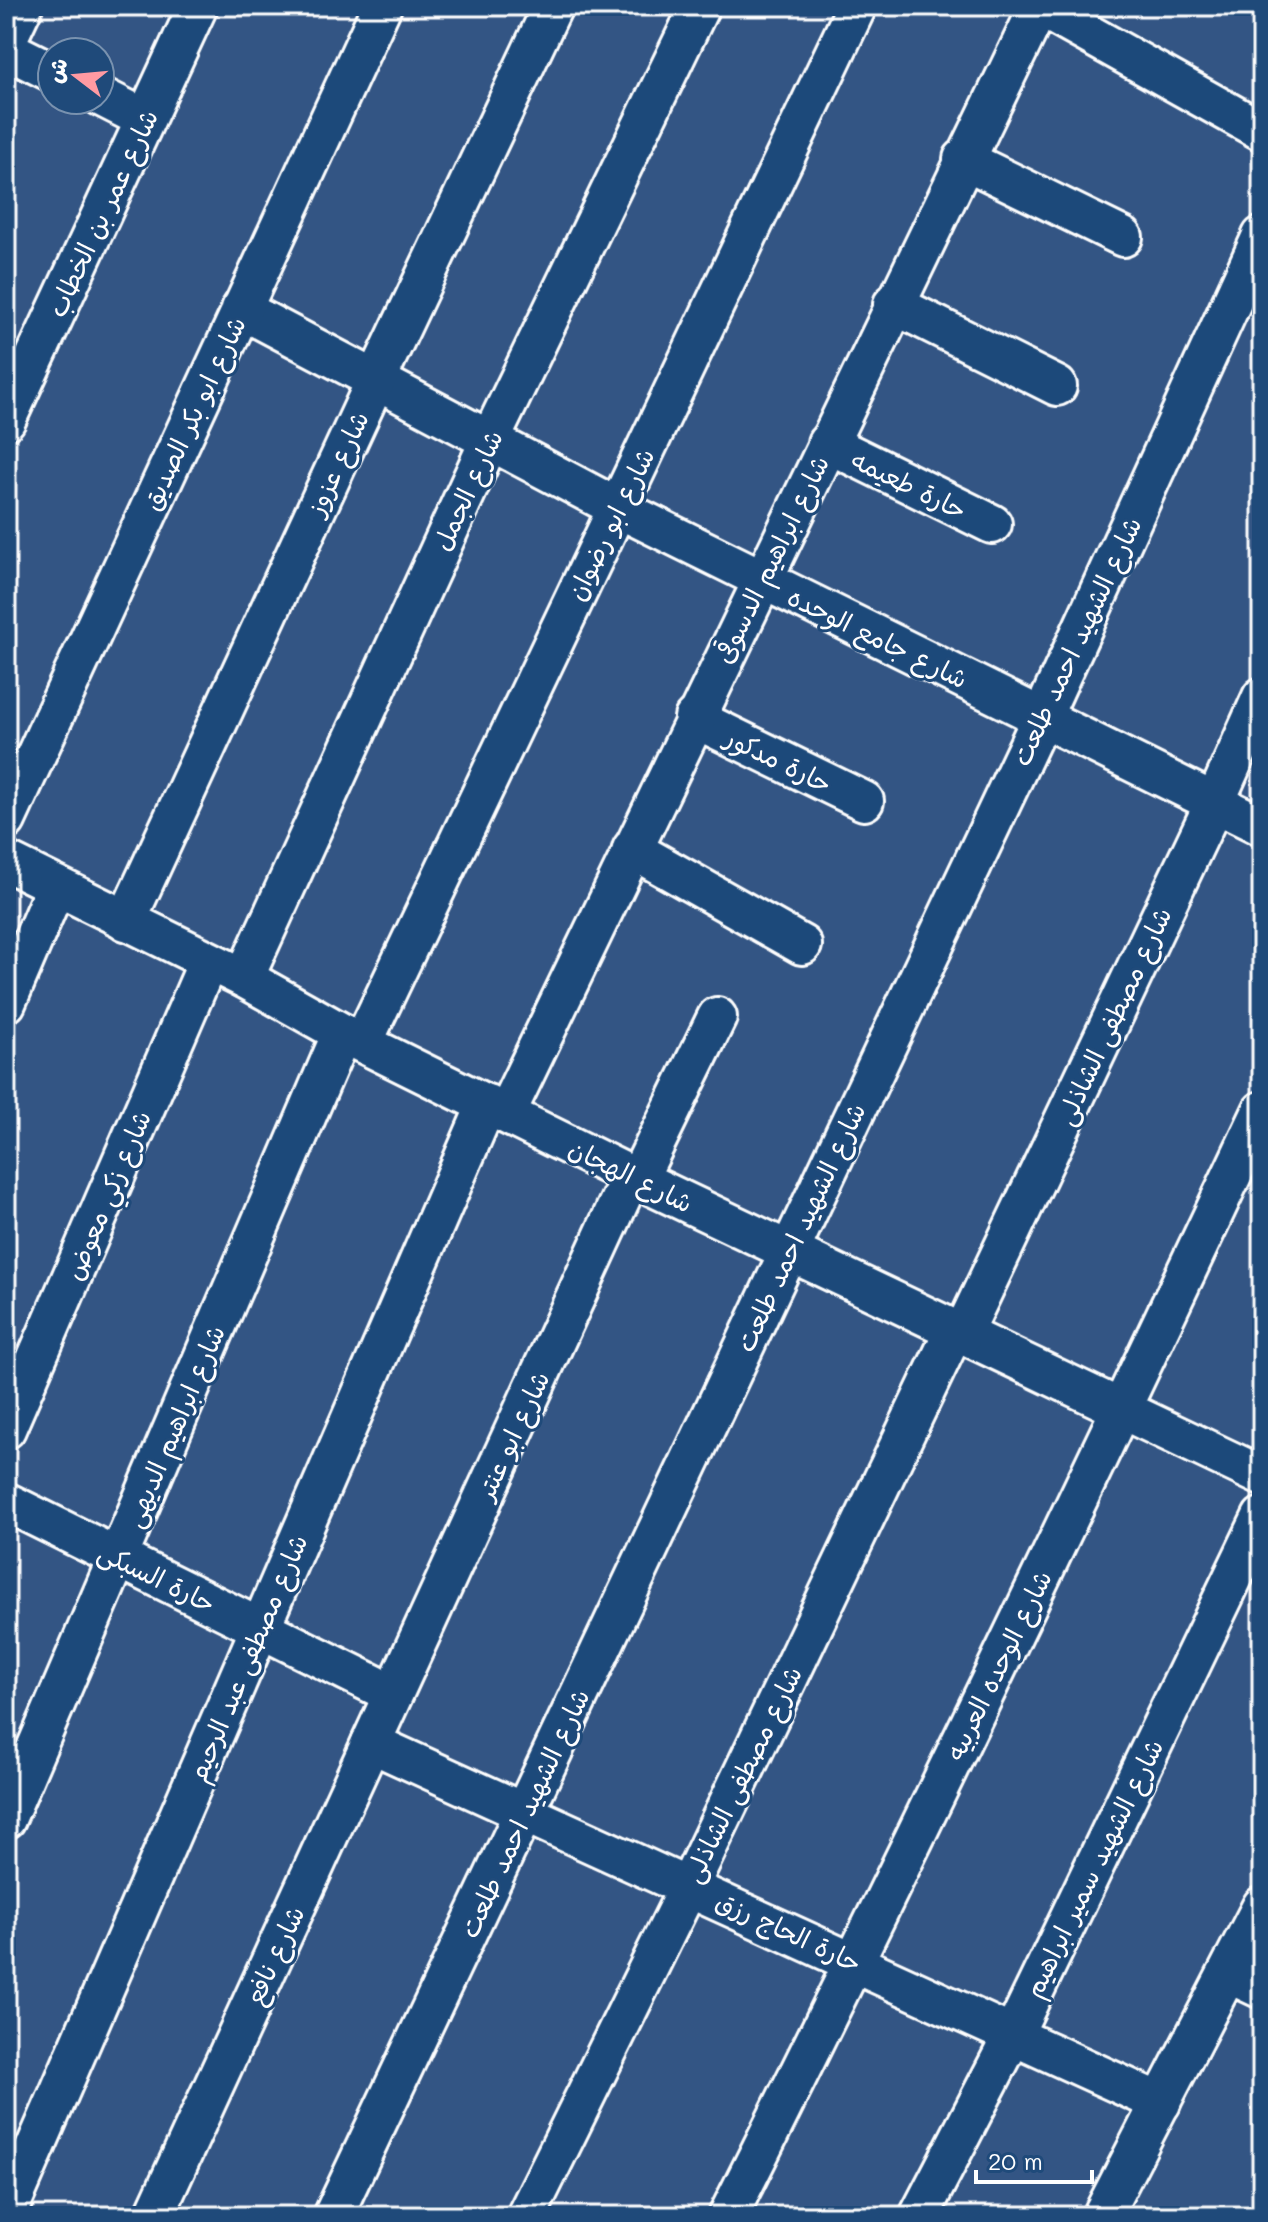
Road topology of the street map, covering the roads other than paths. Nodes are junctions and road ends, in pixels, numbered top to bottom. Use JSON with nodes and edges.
{"nodes":[{"id":1,"x":23,"y":6,"type":"edge"},
{"id":2,"x":198,"y":6,"type":"edge"},
{"id":3,"x":382,"y":6,"type":"edge"},
{"id":4,"x":553,"y":6,"type":"edge"},
{"id":5,"x":700,"y":6,"type":"edge"},
{"id":6,"x":857,"y":6,"type":"edge"},
{"id":7,"x":1038,"y":6,"type":"edge"},
{"id":8,"x":6,"y":42,"type":"edge"},
{"id":9,"x":6,"y":49,"type":"edge"},
{"id":10,"x":36,"y":64,"type":"edge"},
{"id":11,"x":116,"y":104,"type":"edge"},
{"id":12,"x":145,"y":119,"type":"junction"},
{"id":13,"x":1262,"y":131,"type":"edge"},
{"id":14,"x":963,"y":159,"type":"junction"},
{"id":15,"x":1262,"y":236,"type":"edge"},
{"id":16,"x":1123,"y":237,"type":"dead end"},
{"id":17,"x":893,"y":304,"type":"junction"},
{"id":18,"x":241,"y":309,"type":"junction"},
{"id":19,"x":376,"y":380,"type":"junction"},
{"id":20,"x":1057,"y":386,"type":"dead end"},
{"id":21,"x":6,"y":420,"type":"edge"},
{"id":22,"x":490,"y":440,"type":"junction"},
{"id":23,"x":827,"y":443,"type":"junction"},
{"id":24,"x":618,"y":508,"type":"junction"},
{"id":25,"x":992,"y":524,"type":"dead end"},
{"id":26,"x":760,"y":580,"type":"junction"},
{"id":27,"x":1262,"y":697,"type":"edge"},
{"id":28,"x":1042,"y":717,"type":"junction"},
{"id":29,"x":694,"y":718,"type":"junction"},
{"id":30,"x":864,"y":801,"type":"dead end"},
{"id":31,"x":1215,"y":802,"type":"junction"},
{"id":32,"x":6,"y":820,"type":"edge"},
{"id":33,"x":1262,"y":826,"type":"edge"},
{"id":34,"x":632,"y":849,"type":"junction"},
{"id":35,"x":6,"y":861,"type":"edge"},
{"id":36,"x":56,"y":886,"type":"junction"},
{"id":37,"x":126,"y":921,"type":"junction"},
{"id":38,"x":802,"y":945,"type":"dead end"},
{"id":39,"x":208,"y":962,"type":"junction"},
{"id":40,"x":244,"y":978,"type":"junction"},
{"id":41,"x":6,"y":1003,"type":"edge"},
{"id":42,"x":717,"y":1017,"type":"dead end"},
{"id":43,"x":352,"y":1038,"type":"junction"},
{"id":44,"x":496,"y":1109,"type":"junction"},
{"id":45,"x":1262,"y":1111,"type":"edge"},
{"id":46,"x":635,"y":1178,"type":"junction"},
{"id":47,"x":789,"y":1251,"type":"junction"},
{"id":48,"x":958,"y":1333,"type":"junction"},
{"id":49,"x":1121,"y":1411,"type":"junction"},
{"id":50,"x":6,"y":1429,"type":"edge"},
{"id":51,"x":1262,"y":1476,"type":"edge"},
{"id":52,"x":6,"y":1502,"type":"edge"},
{"id":53,"x":1262,"y":1517,"type":"edge"},
{"id":54,"x":118,"y":1557,"type":"junction"},
{"id":55,"x":260,"y":1628,"type":"junction"},
{"id":56,"x":393,"y":1694,"type":"junction"},
{"id":57,"x":371,"y":1743,"type":"junction"},
{"id":58,"x":525,"y":1813,"type":"junction"},
{"id":59,"x":6,"y":1819,"type":"edge"},
{"id":60,"x":689,"y":1886,"type":"junction"},
{"id":61,"x":1262,"y":1906,"type":"edge"},
{"id":62,"x":855,"y":1962,"type":"junction"},
{"id":63,"x":1245,"y":1981,"type":"edge"},
{"id":64,"x":1013,"y":2035,"type":"junction"},
{"id":65,"x":1161,"y":2103,"type":"junction"},
{"id":66,"x":12,"y":2212,"type":"edge"},
{"id":67,"x":154,"y":2216,"type":"edge"},
{"id":68,"x":333,"y":2216,"type":"edge"},
{"id":69,"x":526,"y":2216,"type":"edge"},
{"id":70,"x":728,"y":2216,"type":"edge"},
{"id":71,"x":919,"y":2216,"type":"edge"},
{"id":72,"x":1102,"y":2216,"type":"edge"}],
"edges":[{"from":1,"to":8,"type":"street"},
{"from":2,"to":12,"type":"street","name":"شارع عمر بن الخطاب"},
{"from":3,"to":18,"type":"street","name":"شارع ابو بكر الصديق"},
{"from":4,"to":19,"type":"street","name":"شارع عزوز"},
{"from":5,"to":22,"type":"street","name":"شارع الجمل"},
{"from":6,"to":24,"type":"street","name":"شارع ابو رضوان"},
{"from":7,"to":13,"type":"street"},
{"from":7,"to":14,"type":"street","name":"شارع ابراهيم الدسوقى"},
{"from":9,"to":10,"type":"street"},
{"from":11,"to":12,"type":"street"},
{"from":12,"to":21,"type":"street","name":"شارع عمر بن الخطاب"},
{"from":14,"to":16,"type":"street"},
{"from":14,"to":17,"type":"street","name":"شارع ابراهيم الدسوقى"},
{"from":15,"to":28,"type":"street","name":"شارع الشهيد احمد طلعت"},
{"from":17,"to":20,"type":"street"},
{"from":17,"to":23,"type":"street","name":"شارع ابراهيم الدسوقى"},
{"from":18,"to":19,"type":"street","name":"شارع جامع الوحده"},
{"from":18,"to":32,"type":"street","name":"شارع ابو بكر الصديق"},
{"from":19,"to":22,"type":"street","name":"شارع جامع الوحده"},
{"from":19,"to":37,"type":"street","name":"شارع عزوز"},
{"from":22,"to":24,"type":"street","name":"شارع جامع الوحده"},
{"from":22,"to":40,"type":"street","name":"شارع الجمل"},
{"from":23,"to":25,"type":"street","name":"حارة طعيمه"},
{"from":23,"to":26,"type":"street","name":"شارع ابراهيم الدسوقى"},
{"from":24,"to":26,"type":"street","name":"شارع جامع الوحده"},
{"from":24,"to":43,"type":"street","name":"شارع ابو رضوان"},
{"from":26,"to":28,"type":"street","name":"شارع جامع الوحده"},
{"from":26,"to":29,"type":"street","name":"شارع ابراهيم الدسوقى"},
{"from":27,"to":31,"type":"street","name":"شارع مصطفى الشاذلى"},
{"from":28,"to":31,"type":"street","name":"شارع جامع الوحده"},
{"from":28,"to":47,"type":"street","name":"شارع الشهيد احمد طلعت"},
{"from":29,"to":30,"type":"street","name":"حارة مدكور"},
{"from":29,"to":34,"type":"street","name":"شارع ابراهيم الدسوقى"},
{"from":31,"to":33,"type":"street","name":"شارع جامع الوحده"},
{"from":31,"to":48,"type":"street","name":"شارع مصطفى الشاذلى"},
{"from":34,"to":38,"type":"street"},
{"from":34,"to":44,"type":"street","name":"شارع ابراهيم الدسوقى"},
{"from":35,"to":36,"type":"street","name":"شارع الهجان"},
{"from":36,"to":37,"type":"street","name":"شارع الهجان"},
{"from":36,"to":41,"type":"street"},
{"from":37,"to":39,"type":"street","name":"شارع الهجان"},
{"from":39,"to":40,"type":"street","name":"شارع الهجان"},
{"from":39,"to":50,"type":"street","name":"شارع زكي معوض"},
{"from":40,"to":43,"type":"street","name":"شارع الهجان"},
{"from":42,"to":46,"type":"street","name":"شارع ابو عنتر"},
{"from":43,"to":44,"type":"street","name":"شارع الهجان"},
{"from":43,"to":54,"type":"street","name":"شارع ابراهيم الديهى"},
{"from":44,"to":46,"type":"street","name":"شارع الهجان"},
{"from":44,"to":55,"type":"street","name":"شارع مصطفى عبد الرحيم"},
{"from":45,"to":49,"type":"street","name":"شارع الوحده العربيه"},
{"from":46,"to":47,"type":"street","name":"شارع الهجان"},
{"from":46,"to":56,"type":"street","name":"شارع ابو عنتر"},
{"from":47,"to":48,"type":"street","name":"شارع الهجان"},
{"from":47,"to":58,"type":"street","name":"شارع الشهيد احمد طلعت"},
{"from":48,"to":49,"type":"street","name":"شارع الهجان"},
{"from":48,"to":60,"type":"street","name":"شارع مصطفى الشاذلى"},
{"from":49,"to":51,"type":"street","name":"شارع الهجان"},
{"from":49,"to":62,"type":"street","name":"شارع الوحده العربيه"},
{"from":52,"to":54,"type":"street","name":"حارة السبكى"},
{"from":53,"to":64,"type":"street","name":"شارع الشهيد سمير ابراهيم"},
{"from":54,"to":55,"type":"street","name":"حارة السبكى"},
{"from":54,"to":59,"type":"street","name":"شارع ابراهيم الديهى"},
{"from":55,"to":56,"type":"street","name":"حارة السبكى"},
{"from":55,"to":66,"type":"street","name":"شارع مصطفى عبد الرحيم"},
{"from":56,"to":57,"type":"street","name":"شارع نافع"},
{"from":57,"to":58,"type":"street","name":"حارة الحاج رزق"},
{"from":57,"to":67,"type":"street","name":"شارع نافع"},
{"from":58,"to":60,"type":"street","name":"حارة الحاج رزق"},
{"from":58,"to":68,"type":"street","name":"شارع الشهيد احمد طلعت"},
{"from":60,"to":62,"type":"street","name":"حارة الحاج رزق"},
{"from":60,"to":69,"type":"street","name":"شارع مصطفى الشاذلى"},
{"from":61,"to":63,"type":"street"},
{"from":62,"to":64,"type":"street","name":"حارة الحاج رزق"},
{"from":62,"to":70,"type":"street","name":"شارع الوحده العربيه"},
{"from":63,"to":65,"type":"street"},
{"from":64,"to":65,"type":"street","name":"حارة الحاج رزق"},
{"from":64,"to":71,"type":"street","name":"شارع الشهيد سمير ابراهيم"},
{"from":65,"to":72,"type":"street"}]}
